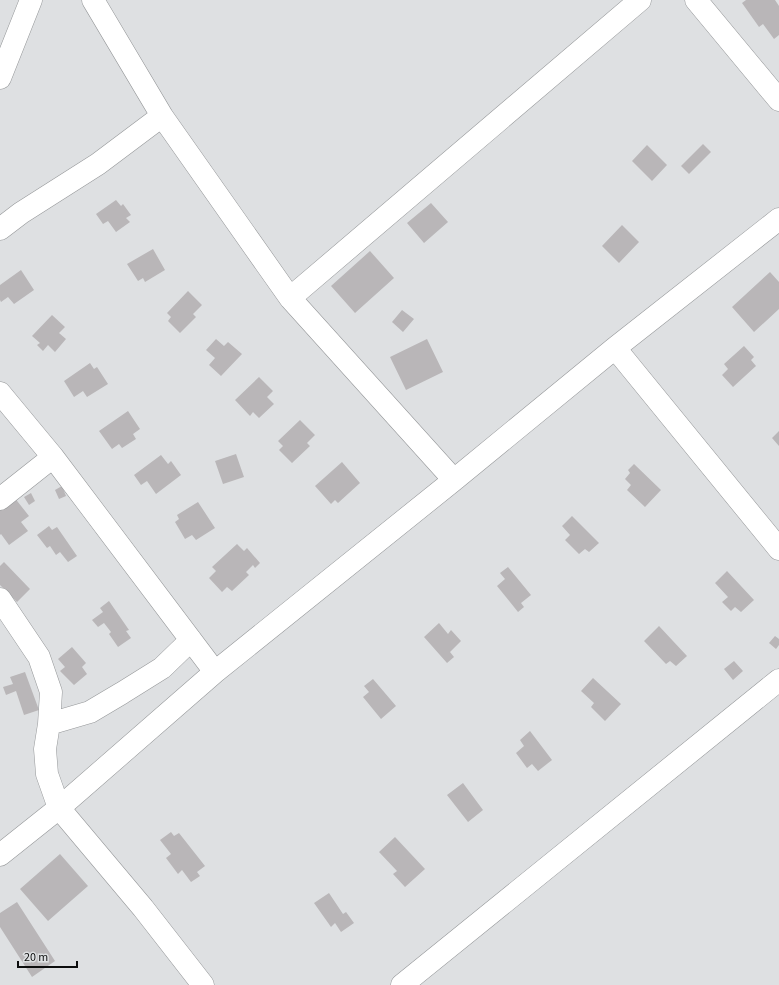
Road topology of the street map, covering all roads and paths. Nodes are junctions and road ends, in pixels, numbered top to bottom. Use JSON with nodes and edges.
{"nodes":[{"id":1,"x":31,"y":0,"type":"edge"},
{"id":2,"x":94,"y":0,"type":"edge"},
{"id":3,"x":640,"y":0,"type":"edge"},
{"id":4,"x":696,"y":0,"type":"edge"},
{"id":5,"x":0,"y":78,"type":"edge"},
{"id":6,"x":779,"y":100,"type":"edge"},
{"id":7,"x":162,"y":116,"type":"junction"},
{"id":8,"x":779,"y":219,"type":"edge"},
{"id":9,"x":0,"y":229,"type":"edge"},
{"id":10,"x":290,"y":298,"type":"junction"},
{"id":11,"x":615,"y":348,"type":"junction"},
{"id":12,"x":0,"y":393,"type":"edge"},
{"id":13,"x":53,"y":457,"type":"junction"},
{"id":14,"x":454,"y":480,"type":"junction"},
{"id":15,"x":0,"y":499,"type":"edge"},
{"id":16,"x":779,"y":549,"type":"edge"},
{"id":17,"x":0,"y":599,"type":"edge"},
{"id":18,"x":191,"y":640,"type":"junction"},
{"id":19,"x":215,"y":672,"type":"junction"},
{"id":20,"x":779,"y":680,"type":"edge"},
{"id":21,"x":49,"y":724,"type":"junction"},
{"id":22,"x":59,"y":808,"type":"junction"},
{"id":23,"x":0,"y":855,"type":"edge"},
{"id":24,"x":204,"y":985,"type":"edge"},
{"id":25,"x":402,"y":985,"type":"edge"}],
"edges":[{"from":1,"to":5,"type":"street"},
{"from":2,"to":7,"type":"street"},
{"from":3,"to":10,"type":"street"},
{"from":4,"to":6,"type":"street"},
{"from":7,"to":9,"type":"street"},
{"from":7,"to":10,"type":"street"},
{"from":8,"to":11,"type":"street"},
{"from":10,"to":14,"type":"street"},
{"from":11,"to":14,"type":"street"},
{"from":11,"to":16,"type":"street"},
{"from":12,"to":13,"type":"street"},
{"from":13,"to":15,"type":"street"},
{"from":13,"to":18,"type":"street"},
{"from":14,"to":19,"type":"street"},
{"from":17,"to":21,"type":"street"},
{"from":18,"to":19,"type":"street"},
{"from":18,"to":21,"type":"street"},
{"from":19,"to":22,"type":"street"},
{"from":20,"to":25,"type":"street"},
{"from":21,"to":22,"type":"street"},
{"from":22,"to":23,"type":"street"},
{"from":22,"to":24,"type":"street"}]}
